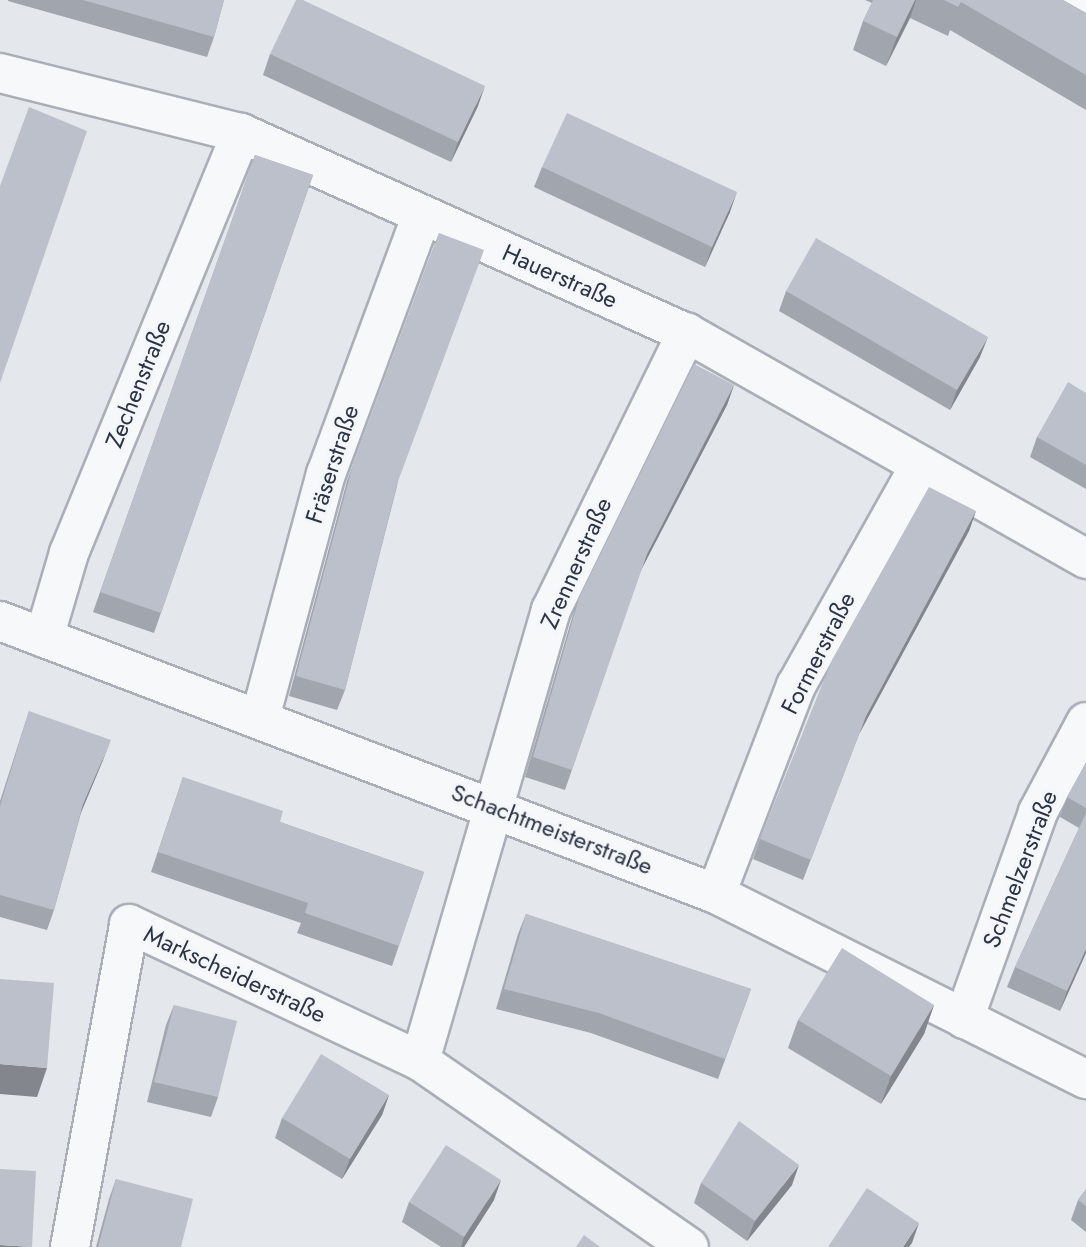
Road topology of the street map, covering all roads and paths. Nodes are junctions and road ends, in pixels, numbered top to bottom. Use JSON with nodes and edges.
{"nodes":[{"id":1,"x":1063,"y":0,"type":"edge"},
{"id":2,"x":1086,"y":13,"type":"edge"},
{"id":3,"x":0,"y":73,"type":"edge"},
{"id":4,"x":241,"y":133,"type":"junction"},
{"id":5,"x":422,"y":215,"type":"junction"},
{"id":6,"x":687,"y":333,"type":"junction"},
{"id":7,"x":920,"y":465,"type":"junction"},
{"id":8,"x":1086,"y":559,"type":"edge"},
{"id":9,"x":0,"y":621,"type":"edge"},
{"id":10,"x":44,"y":638,"type":"junction"},
{"id":11,"x":260,"y":718,"type":"junction"},
{"id":12,"x":1086,"y":722,"type":"edge"},
{"id":13,"x":492,"y":804,"type":"junction"},
{"id":14,"x":716,"y":894,"type":"junction"},
{"id":15,"x":964,"y":1019,"type":"junction"},
{"id":16,"x":420,"y":1061,"type":"junction"},
{"id":17,"x":1086,"y":1079,"type":"edge"},
{"id":18,"x":70,"y":1247,"type":"edge"},
{"id":19,"x":689,"y":1247,"type":"edge"}],
"edges":[{"from":1,"to":2,"type":"street"},
{"from":3,"to":4,"type":"street","name":"Hauerstraße"},
{"from":4,"to":5,"type":"street","name":"Hauerstraße"},
{"from":4,"to":10,"type":"street","name":"Zechenstraße"},
{"from":5,"to":6,"type":"street","name":"Hauerstraße"},
{"from":5,"to":11,"type":"street","name":"Fräserstraße"},
{"from":6,"to":7,"type":"street","name":"Hauerstraße"},
{"from":6,"to":13,"type":"street","name":"Zrennerstraße"},
{"from":7,"to":8,"type":"street","name":"Hauerstraße"},
{"from":7,"to":14,"type":"street","name":"Formerstraße"},
{"from":9,"to":10,"type":"street","name":"Schachtmeisterstraße"},
{"from":10,"to":11,"type":"street","name":"Schachtmeisterstraße"},
{"from":11,"to":13,"type":"street","name":"Schachtmeisterstraße"},
{"from":12,"to":15,"type":"street","name":"Schmelzerstraße"},
{"from":13,"to":14,"type":"street","name":"Schachtmeisterstraße"},
{"from":13,"to":16,"type":"street"},
{"from":14,"to":15,"type":"street","name":"Schachtmeisterstraße"},
{"from":15,"to":17,"type":"street","name":"Schachtmeisterstraße"},
{"from":16,"to":18,"type":"street","name":"Markscheiderstraße"},
{"from":16,"to":19,"type":"street","name":"Markscheiderstraße"}]}
